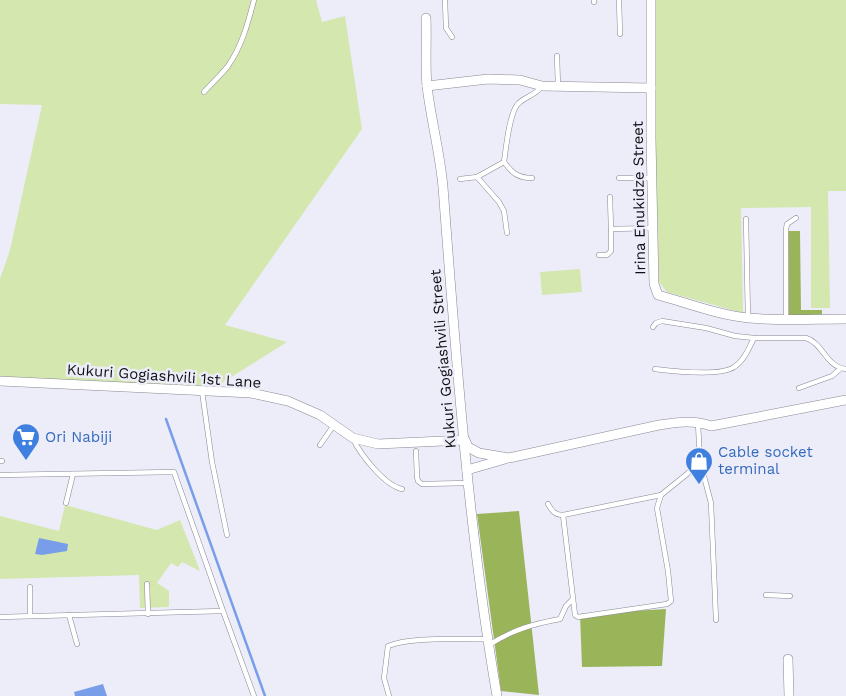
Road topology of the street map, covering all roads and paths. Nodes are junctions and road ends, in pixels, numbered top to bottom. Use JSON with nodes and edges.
{"nodes":[{"id":1,"x":254,"y":0,"type":"edge"},
{"id":2,"x":445,"y":0,"type":"edge"},
{"id":3,"x":619,"y":0,"type":"edge"},
{"id":4,"x":651,"y":0,"type":"edge"},
{"id":5,"x":426,"y":18,"type":"dead end"},
{"id":6,"x":620,"y":34,"type":"dead end"},
{"id":7,"x":452,"y":37,"type":"dead end"},
{"id":8,"x":556,"y":56,"type":"dead end"},
{"id":9,"x":427,"y":86,"type":"junction"},
{"id":10,"x":542,"y":86,"type":"junction"},
{"id":11,"x":558,"y":86,"type":"junction"},
{"id":12,"x":650,"y":88,"type":"junction"},
{"id":13,"x":204,"y":92,"type":"dead end"},
{"id":14,"x":504,"y":162,"type":"junction"},
{"id":15,"x":476,"y":177,"type":"junction"},
{"id":16,"x":532,"y":178,"type":"dead end"},
{"id":17,"x":620,"y":178,"type":"dead end"},
{"id":18,"x":652,"y":178,"type":"junction"},
{"id":19,"x":460,"y":179,"type":"dead end"},
{"id":20,"x":610,"y":197,"type":"dead end"},
{"id":21,"x":796,"y":218,"type":"dead end"},
{"id":22,"x":746,"y":219,"type":"dead end"},
{"id":23,"x":653,"y":228,"type":"junction"},
{"id":24,"x":611,"y":229,"type":"junction"},
{"id":25,"x":507,"y":233,"type":"dead end"},
{"id":26,"x":599,"y":255,"type":"dead end"},
{"id":27,"x":748,"y":318,"type":"junction"},
{"id":28,"x":846,"y":318,"type":"edge"},
{"id":29,"x":786,"y":319,"type":"junction"},
{"id":30,"x":653,"y":327,"type":"dead end"},
{"id":31,"x":754,"y":338,"type":"junction"},
{"id":32,"x":840,"y":368,"type":"junction"},
{"id":33,"x":655,"y":369,"type":"dead end"},
{"id":34,"x":846,"y":369,"type":"edge"},
{"id":35,"x":0,"y":381,"type":"edge"},
{"id":36,"x":799,"y":388,"type":"dead end"},
{"id":37,"x":202,"y":389,"type":"junction"},
{"id":38,"x":846,"y":400,"type":"edge"},
{"id":39,"x":698,"y":422,"type":"junction"},
{"id":40,"x":334,"y":425,"type":"junction"},
{"id":41,"x":353,"y":438,"type":"junction"},
{"id":42,"x":465,"y":440,"type":"junction"},
{"id":43,"x":320,"y":444,"type":"dead end"},
{"id":44,"x":416,"y":452,"type":"dead end"},
{"id":45,"x":509,"y":458,"type":"junction"},
{"id":46,"x":700,"y":461,"type":"junction"},
{"id":47,"x":467,"y":470,"type":"junction"},
{"id":48,"x":73,"y":474,"type":"junction"},
{"id":49,"x":0,"y":476,"type":"edge"},
{"id":50,"x":469,"y":483,"type":"junction"},
{"id":51,"x":402,"y":489,"type":"dead end"},
{"id":52,"x":661,"y":495,"type":"junction"},
{"id":53,"x":66,"y":503,"type":"dead end"},
{"id":54,"x":548,"y":504,"type":"dead end"},
{"id":55,"x":563,"y":515,"type":"junction"},
{"id":56,"x":227,"y":534,"type":"dead end"},
{"id":57,"x":147,"y":584,"type":"dead end"},
{"id":58,"x":30,"y":586,"type":"dead end"},
{"id":59,"x":766,"y":595,"type":"dead end"},
{"id":60,"x":790,"y":596,"type":"dead end"},
{"id":61,"x":572,"y":600,"type":"junction"},
{"id":62,"x":223,"y":611,"type":"junction"},
{"id":63,"x":148,"y":614,"type":"junction"},
{"id":64,"x":69,"y":615,"type":"junction"},
{"id":65,"x":30,"y":616,"type":"junction"},
{"id":66,"x":0,"y":617,"type":"edge"},
{"id":67,"x":716,"y":620,"type":"dead end"},
{"id":68,"x":488,"y":642,"type":"junction"},
{"id":69,"x":77,"y":644,"type":"dead end"},
{"id":70,"x":788,"y":659,"type":"dead end"},
{"id":71,"x":254,"y":696,"type":"edge"},
{"id":72,"x":388,"y":696,"type":"edge"},
{"id":73,"x":497,"y":696,"type":"edge"},
{"id":74,"x":789,"y":696,"type":"edge"}],
"edges":[{"from":1,"to":13,"type":"lane"},
{"from":2,"to":7,"type":"lane"},
{"from":3,"to":6,"type":"lane"},
{"from":4,"to":12,"type":"street","name":"Irina Enukidze Street"},
{"from":5,"to":9,"type":"street","name":"Kukuri Gogiashvili Street"},
{"from":8,"to":11,"type":"lane"},
{"from":9,"to":10,"type":"street"},
{"from":9,"to":42,"type":"street","name":"Kukuri Gogiashvili Street"},
{"from":10,"to":11,"type":"street"},
{"from":10,"to":14,"type":"lane"},
{"from":11,"to":12,"type":"street"},
{"from":12,"to":18,"type":"street","name":"Irina Enukidze Street"},
{"from":14,"to":15,"type":"lane"},
{"from":14,"to":16,"type":"lane"},
{"from":15,"to":19,"type":"lane"},
{"from":15,"to":25,"type":"lane"},
{"from":17,"to":18,"type":"lane"},
{"from":18,"to":23,"type":"street","name":"Irina Enukidze Street"},
{"from":20,"to":24,"type":"lane"},
{"from":21,"to":29,"type":"lane"},
{"from":22,"to":27,"type":"lane"},
{"from":23,"to":24,"type":"lane"},
{"from":23,"to":27,"type":"street","name":"Irina Enukidze Street"},
{"from":24,"to":26,"type":"lane"},
{"from":27,"to":29,"type":"street","name":"Irina Enukidze Street"},
{"from":28,"to":29,"type":"street","name":"Irina Enukidze Street"},
{"from":30,"to":31,"type":"lane"},
{"from":31,"to":32,"type":"lane"},
{"from":31,"to":33,"type":"lane"},
{"from":32,"to":34,"type":"lane"},
{"from":32,"to":36,"type":"lane"},
{"from":35,"to":37,"type":"street","name":"Kukuri Gogiashvili 1st Lane"},
{"from":37,"to":40,"type":"street","name":"Kukuri Gogiashvili 1st Lane"},
{"from":37,"to":56,"type":"lane"},
{"from":38,"to":39,"type":"street"},
{"from":39,"to":45,"type":"street"},
{"from":39,"to":46,"type":"lane"},
{"from":40,"to":41,"type":"street","name":"Kukuri Gogiashvili 1st Lane"},
{"from":40,"to":43,"type":"lane"},
{"from":41,"to":42,"type":"street","name":"Kukuri Gogiashvili 1st Lane"},
{"from":41,"to":51,"type":"lane"},
{"from":42,"to":45,"type":"street"},
{"from":42,"to":47,"type":"street","name":"Kukuri Gogiashvili Street"},
{"from":44,"to":50,"type":"lane"},
{"from":45,"to":47,"type":"street"},
{"from":46,"to":52,"type":"lane"},
{"from":46,"to":67,"type":"lane"},
{"from":47,"to":50,"type":"street","name":"Kukuri Gogiashvili Street"},
{"from":48,"to":49,"type":"lane"},
{"from":48,"to":53,"type":"lane"},
{"from":48,"to":62,"type":"lane"},
{"from":50,"to":68,"type":"street","name":"Kukuri Gogiashvili Street"},
{"from":52,"to":55,"type":"lane"},
{"from":52,"to":61,"type":"lane"},
{"from":54,"to":55,"type":"lane"},
{"from":55,"to":61,"type":"lane"},
{"from":57,"to":63,"type":"lane"},
{"from":58,"to":65,"type":"lane"},
{"from":59,"to":60,"type":"lane"},
{"from":61,"to":68,"type":"lane"},
{"from":62,"to":63,"type":"lane"},
{"from":62,"to":71,"type":"lane"},
{"from":63,"to":64,"type":"lane"},
{"from":64,"to":65,"type":"lane"},
{"from":64,"to":69,"type":"lane"},
{"from":65,"to":66,"type":"lane"},
{"from":68,"to":72,"type":"lane"},
{"from":68,"to":73,"type":"street","name":"Kukuri Gogiashvili Street"},
{"from":70,"to":74,"type":"street"}]}
